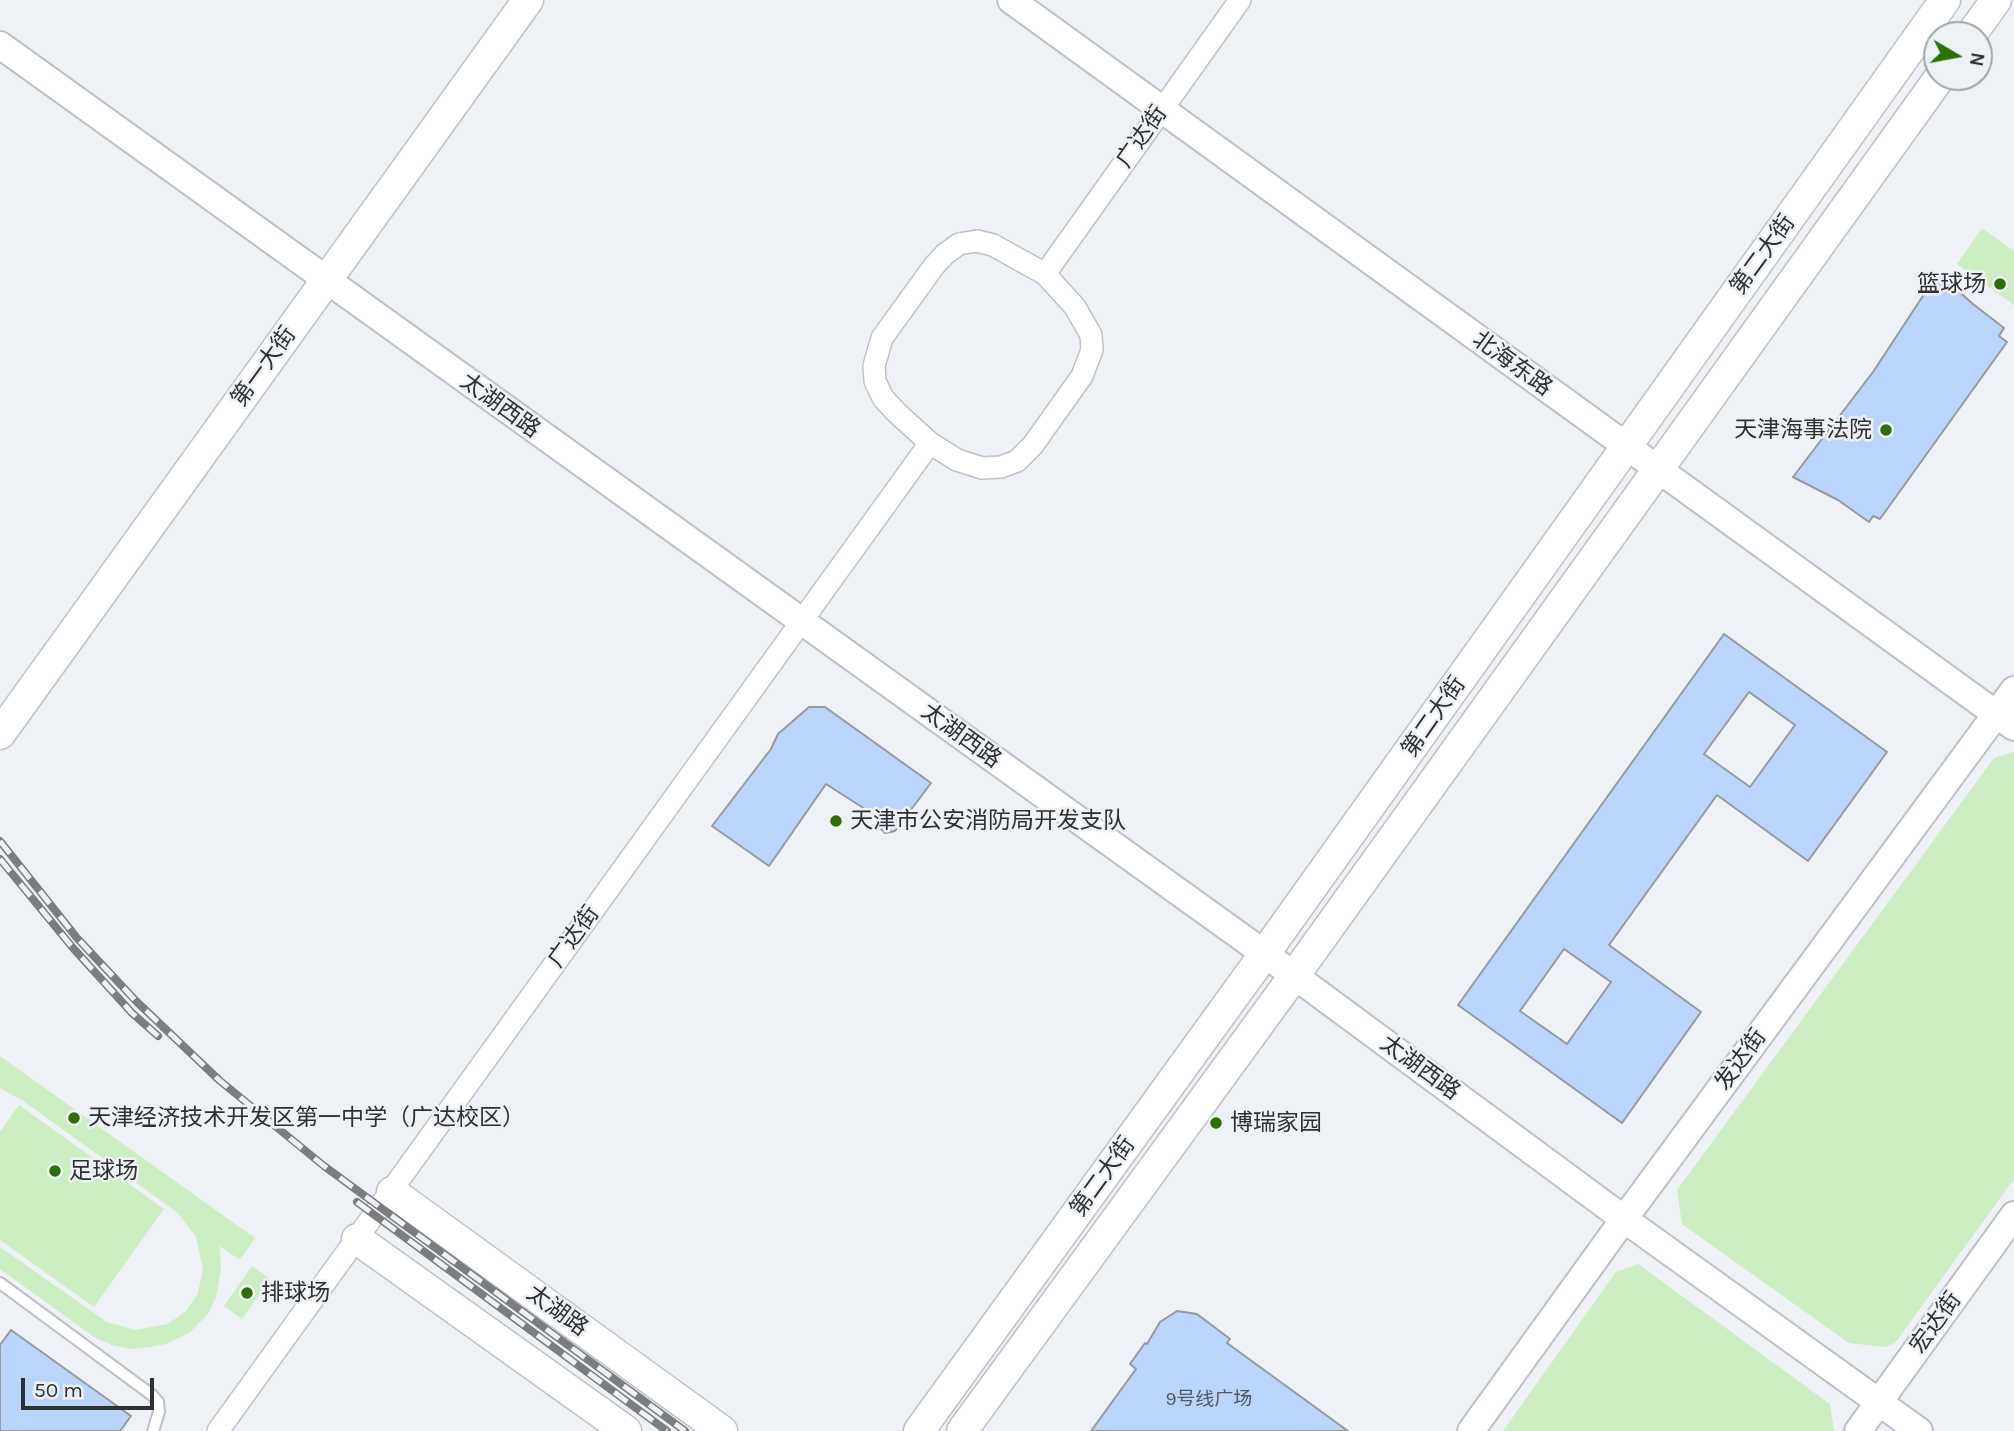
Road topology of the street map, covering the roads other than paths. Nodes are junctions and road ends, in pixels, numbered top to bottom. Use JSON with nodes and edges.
{"nodes":[{"id":1,"x":510,"y":0,"type":"edge"},
{"id":2,"x":528,"y":0,"type":"edge"},
{"id":3,"x":1011,"y":0,"type":"edge"},
{"id":4,"x":1240,"y":0,"type":"edge"},
{"id":5,"x":1945,"y":0,"type":"edge"},
{"id":6,"x":1996,"y":0,"type":"edge"},
{"id":7,"x":1980,"y":21,"type":"edge"},
{"id":8,"x":0,"y":45,"type":"edge"},
{"id":9,"x":0,"y":60,"type":"edge"},
{"id":10,"x":1930,"y":91,"type":"edge"},
{"id":11,"x":1161,"y":110,"type":"junction"},
{"id":12,"x":1045,"y":274,"type":"junction"},
{"id":13,"x":316,"y":281,"type":"junction"},
{"id":14,"x":930,"y":443,"type":"junction"},
{"id":15,"x":1626,"y":447,"type":"junction"},
{"id":16,"x":1658,"y":470,"type":"junction"},
{"id":17,"x":796,"y":626,"type":"junction"},
{"id":18,"x":2014,"y":690,"type":"edge"},
{"id":19,"x":0,"y":706,"type":"edge"},
{"id":20,"x":2005,"y":721,"type":"edge"},
{"id":21,"x":0,"y":734,"type":"edge"},
{"id":22,"x":1260,"y":960,"type":"junction"},
{"id":23,"x":1289,"y":982,"type":"junction"},
{"id":24,"x":392,"y":1192,"type":"junction"},
{"id":25,"x":2014,"y":1215,"type":"edge"},
{"id":26,"x":1621,"y":1223,"type":"junction"},
{"id":27,"x":357,"y":1239,"type":"junction"},
{"id":28,"x":0,"y":1283,"type":"edge"},
{"id":29,"x":1879,"y":1402,"type":"junction"},
{"id":30,"x":154,"y":1431,"type":"edge"},
{"id":31,"x":218,"y":1431,"type":"edge"},
{"id":32,"x":626,"y":1431,"type":"edge"},
{"id":33,"x":722,"y":1431,"type":"edge"},
{"id":34,"x":919,"y":1431,"type":"edge"},
{"id":35,"x":962,"y":1431,"type":"edge"},
{"id":36,"x":1471,"y":1431,"type":"edge"},
{"id":37,"x":1858,"y":1431,"type":"edge"},
{"id":38,"x":1919,"y":1431,"type":"edge"}],
"edges":[{"from":1,"to":13,"type":"main road","name":"第一大街"},
{"from":2,"to":13,"type":"main road","name":"第一大街"},
{"from":3,"to":11,"type":"street","name":"北海东路"},
{"from":4,"to":11,"type":"street","name":"广达街"},
{"from":5,"to":15,"type":"main road","name":"第二大街"},
{"from":6,"to":7,"type":"main road"},
{"from":8,"to":13,"type":"street","name":"太湖西路"},
{"from":9,"to":13,"type":"street","name":"太湖西路"},
{"from":10,"to":16,"type":"main road","name":"第二大街"},
{"from":11,"to":12,"type":"street","name":"广达街"},
{"from":11,"to":15,"type":"street","name":"北海东路"},
{"from":12,"to":14,"type":"street"},
{"from":12,"to":14,"type":"street"},
{"from":13,"to":17,"type":"street","name":"太湖西路"},
{"from":13,"to":19,"type":"main road","name":"第一大街"},
{"from":13,"to":21,"type":"main road","name":"第一大街"},
{"from":14,"to":17,"type":"street","name":"广达街"},
{"from":15,"to":16,"type":"street","name":"北海东路"},
{"from":15,"to":22,"type":"main road","name":"第二大街"},
{"from":16,"to":20,"type":"street","name":"北海东路"},
{"from":16,"to":23,"type":"main road","name":"第二大街"},
{"from":17,"to":22,"type":"street","name":"太湖西路"},
{"from":17,"to":24,"type":"street","name":"广达街"},
{"from":18,"to":20,"type":"street","name":"发达街"},
{"from":20,"to":26,"type":"street","name":"发达街"},
{"from":22,"to":23,"type":"street","name":"太湖西路"},
{"from":22,"to":34,"type":"main road","name":"第二大街"},
{"from":23,"to":26,"type":"street","name":"太湖西路"},
{"from":23,"to":35,"type":"main road","name":"第二大街"},
{"from":24,"to":27,"type":"street","name":"广达街"},
{"from":24,"to":33,"type":"main road","name":"太湖路"},
{"from":25,"to":29,"type":"street","name":"宏达街"},
{"from":26,"to":29,"type":"street","name":"太湖西路"},
{"from":26,"to":36,"type":"street","name":"发达街"},
{"from":27,"to":31,"type":"street","name":"广达街"},
{"from":27,"to":32,"type":"main road"},
{"from":28,"to":30,"type":"lane"},
{"from":29,"to":37,"type":"street","name":"宏达街"},
{"from":29,"to":38,"type":"street","name":"太湖西路"}]}
